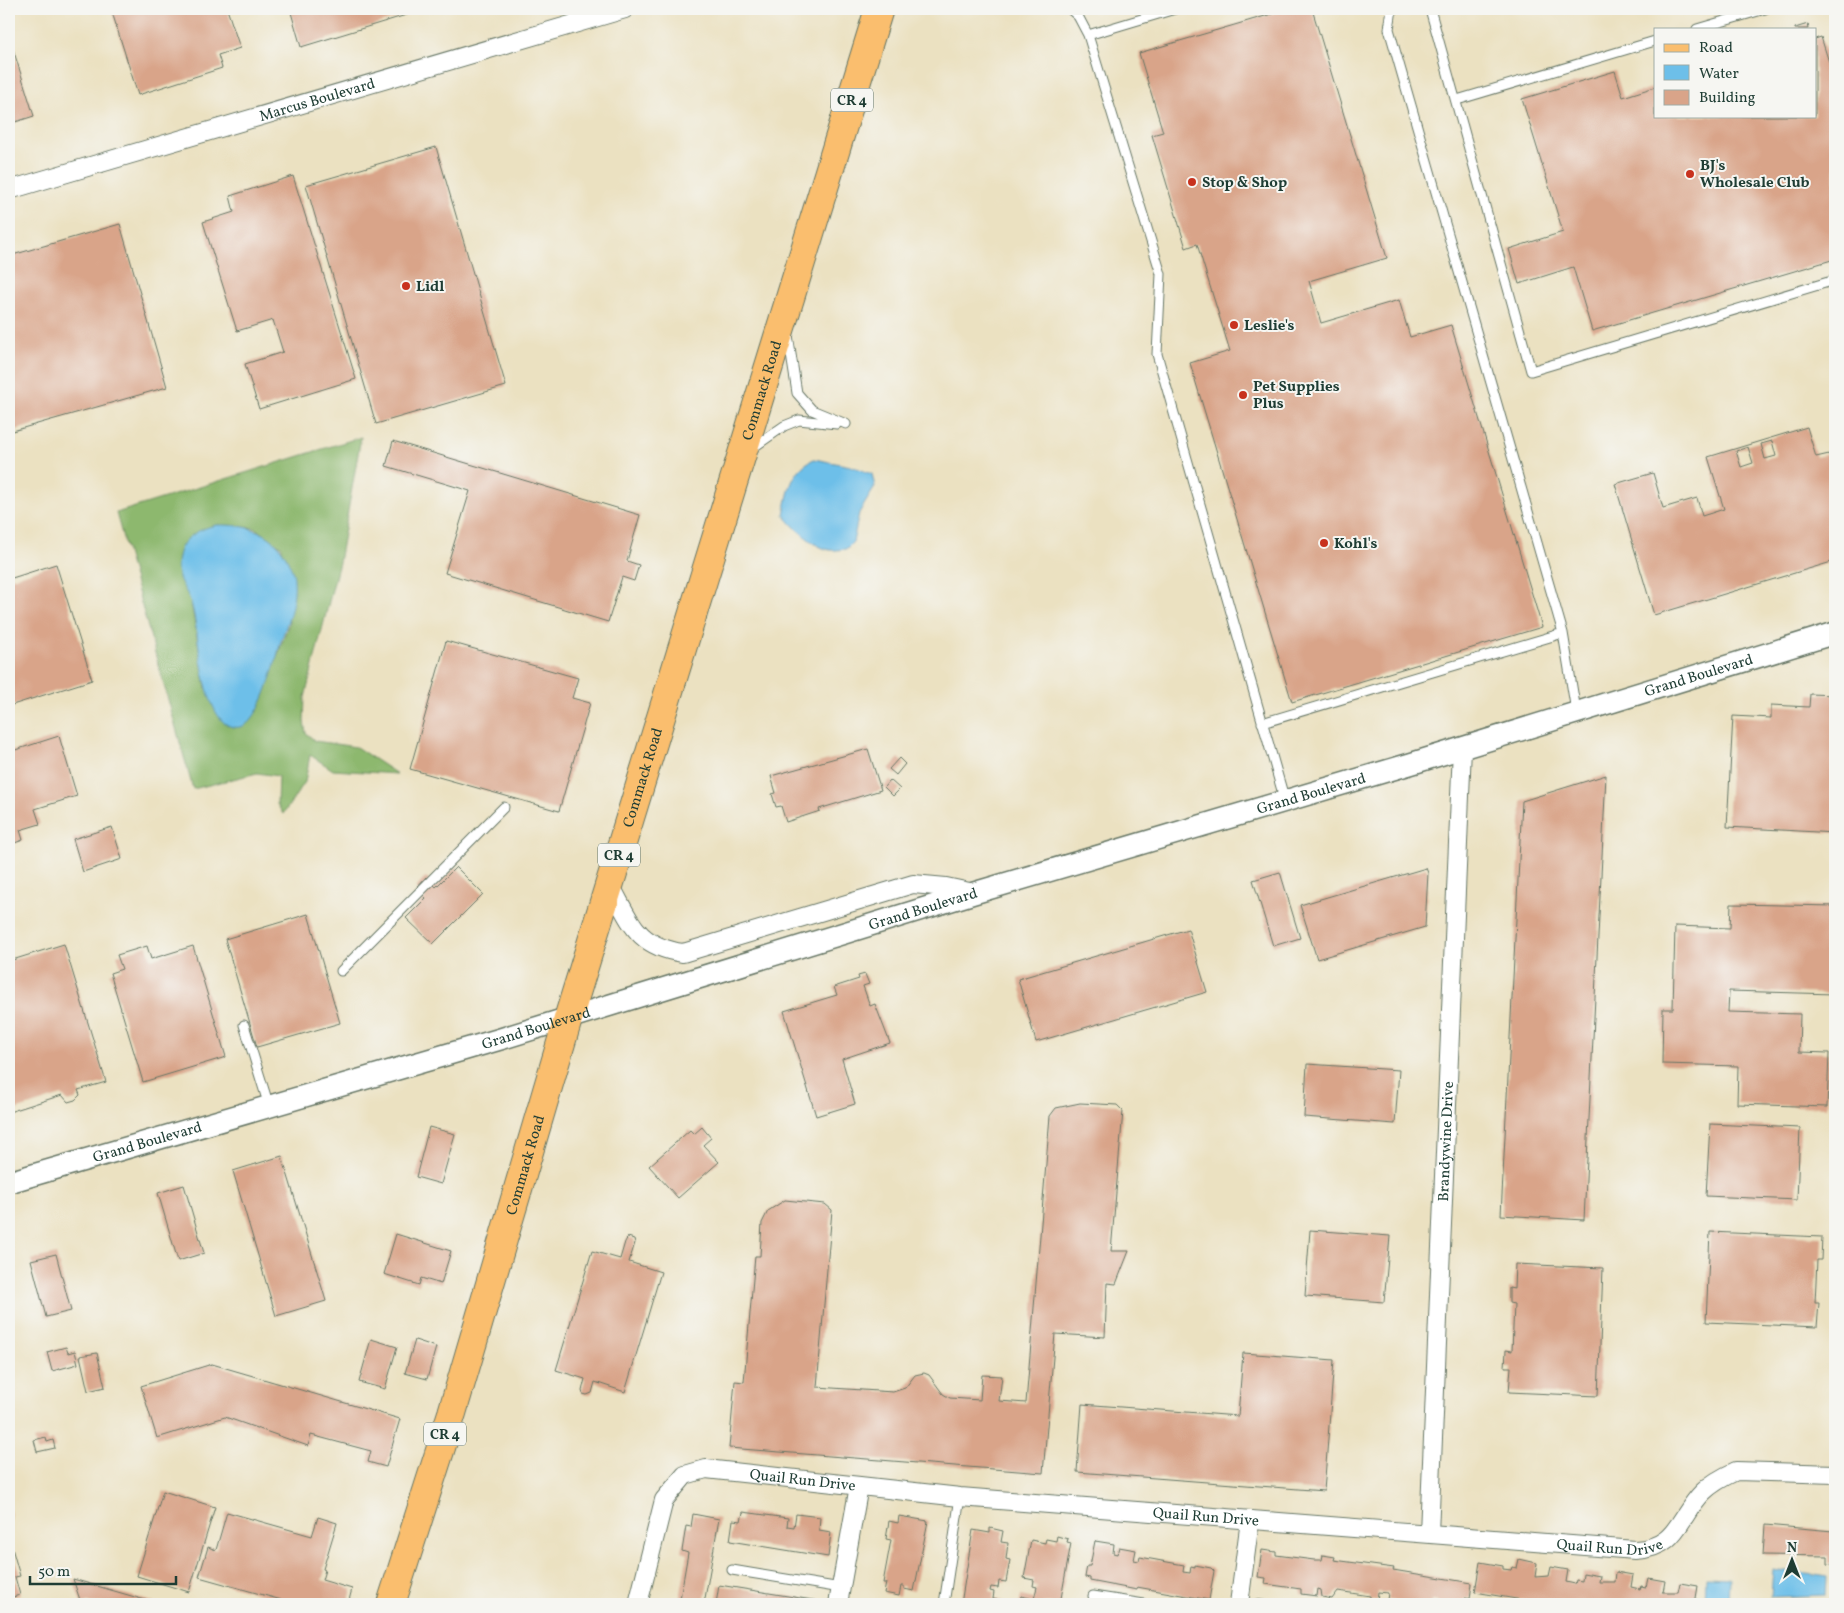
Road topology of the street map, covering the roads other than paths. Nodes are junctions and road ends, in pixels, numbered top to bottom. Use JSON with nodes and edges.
{"nodes":[{"id":1,"x":625,"y":9,"type":"edge"},
{"id":2,"x":879,"y":9,"type":"edge"},
{"id":3,"x":1070,"y":9,"type":"edge"},
{"id":4,"x":1175,"y":9,"type":"edge"},
{"id":5,"x":1392,"y":9,"type":"edge"},
{"id":6,"x":1430,"y":9,"type":"edge"},
{"id":7,"x":1765,"y":9,"type":"edge"},
{"id":8,"x":1700,"y":28,"type":"edge"},
{"id":9,"x":1088,"y":35,"type":"junction"},
{"id":10,"x":1654,"y":41,"type":"edge"},
{"id":11,"x":1457,"y":100,"type":"junction"},
{"id":12,"x":9,"y":190,"type":"edge"},
{"id":13,"x":1835,"y":280,"type":"edge"},
{"id":14,"x":786,"y":315,"type":"junction"},
{"id":15,"x":743,"y":455,"type":"junction"},
{"id":16,"x":1564,"y":633,"type":"junction"},
{"id":17,"x":1835,"y":633,"type":"edge"},
{"id":18,"x":1576,"y":712,"type":"junction"},
{"id":19,"x":1262,"y":724,"type":"junction"},
{"id":20,"x":1462,"y":748,"type":"junction"},
{"id":21,"x":1285,"y":801,"type":"junction"},
{"id":22,"x":504,"y":807,"type":"dead end"},
{"id":23,"x":610,"y":884,"type":"junction"},
{"id":24,"x":974,"y":893,"type":"junction"},
{"id":25,"x":341,"y":971,"type":"dead end"},
{"id":26,"x":568,"y":1019,"type":"junction"},
{"id":27,"x":244,"y":1025,"type":"dead end"},
{"id":28,"x":269,"y":1107,"type":"junction"},
{"id":29,"x":9,"y":1182,"type":"edge"},
{"id":30,"x":1835,"y":1474,"type":"edge"},
{"id":31,"x":859,"y":1486,"type":"junction"},
{"id":32,"x":960,"y":1497,"type":"junction"},
{"id":33,"x":1250,"y":1520,"type":"junction"},
{"id":34,"x":1430,"y":1534,"type":"junction"},
{"id":35,"x":732,"y":1570,"type":"dead end"},
{"id":36,"x":840,"y":1596,"type":"edge"},
{"id":37,"x":1094,"y":1596,"type":"dead end"},
{"id":38,"x":391,"y":1604,"type":"edge"},
{"id":39,"x":638,"y":1604,"type":"edge"},
{"id":40,"x":944,"y":1604,"type":"edge"},
{"id":41,"x":1144,"y":1604,"type":"edge"},
{"id":42,"x":1239,"y":1604,"type":"edge"}],
"edges":[{"from":1,"to":12,"type":"street","name":"Marcus Boulevard"},
{"from":2,"to":14,"type":"main road","name":"Commack Road","number":"CR 4"},
{"from":3,"to":9,"type":"lane"},
{"from":4,"to":9,"type":"lane"},
{"from":5,"to":16,"type":"lane"},
{"from":6,"to":11,"type":"lane"},
{"from":7,"to":8,"type":"lane"},
{"from":9,"to":19,"type":"lane"},
{"from":10,"to":11,"type":"lane"},
{"from":11,"to":13,"type":"lane"},
{"from":14,"to":15,"type":"main road","name":"Commack Road","number":"CR 4"},
{"from":14,"to":15,"type":"lane"},
{"from":15,"to":23,"type":"main road","name":"Commack Road","number":"CR 4"},
{"from":16,"to":18,"type":"lane"},
{"from":16,"to":19,"type":"lane"},
{"from":17,"to":18,"type":"street","name":"Grand Boulevard"},
{"from":18,"to":20,"type":"street","name":"Grand Boulevard"},
{"from":19,"to":21,"type":"lane"},
{"from":20,"to":21,"type":"street","name":"Grand Boulevard"},
{"from":20,"to":34,"type":"street","name":"Brandywine Drive"},
{"from":21,"to":24,"type":"street","name":"Grand Boulevard"},
{"from":22,"to":25,"type":"lane"},
{"from":23,"to":24,"type":"street"},
{"from":23,"to":26,"type":"main road","name":"Commack Road","number":"CR 4"},
{"from":24,"to":26,"type":"street","name":"Grand Boulevard"},
{"from":26,"to":28,"type":"street","name":"Grand Boulevard"},
{"from":26,"to":38,"type":"main road","name":"Commack Road","number":"CR 4"},
{"from":27,"to":28,"type":"lane"},
{"from":28,"to":29,"type":"street","name":"Grand Boulevard"},
{"from":30,"to":34,"type":"street","name":"Quail Run Drive"},
{"from":31,"to":32,"type":"street","name":"Quail Run Drive"},
{"from":31,"to":36,"type":"street"},
{"from":31,"to":39,"type":"street","name":"Quail Run Drive"},
{"from":32,"to":33,"type":"street","name":"Quail Run Drive"},
{"from":32,"to":40,"type":"lane"},
{"from":33,"to":34,"type":"street","name":"Quail Run Drive"},
{"from":33,"to":42,"type":"street"},
{"from":35,"to":36,"type":"lane"},
{"from":37,"to":41,"type":"lane"}]}
